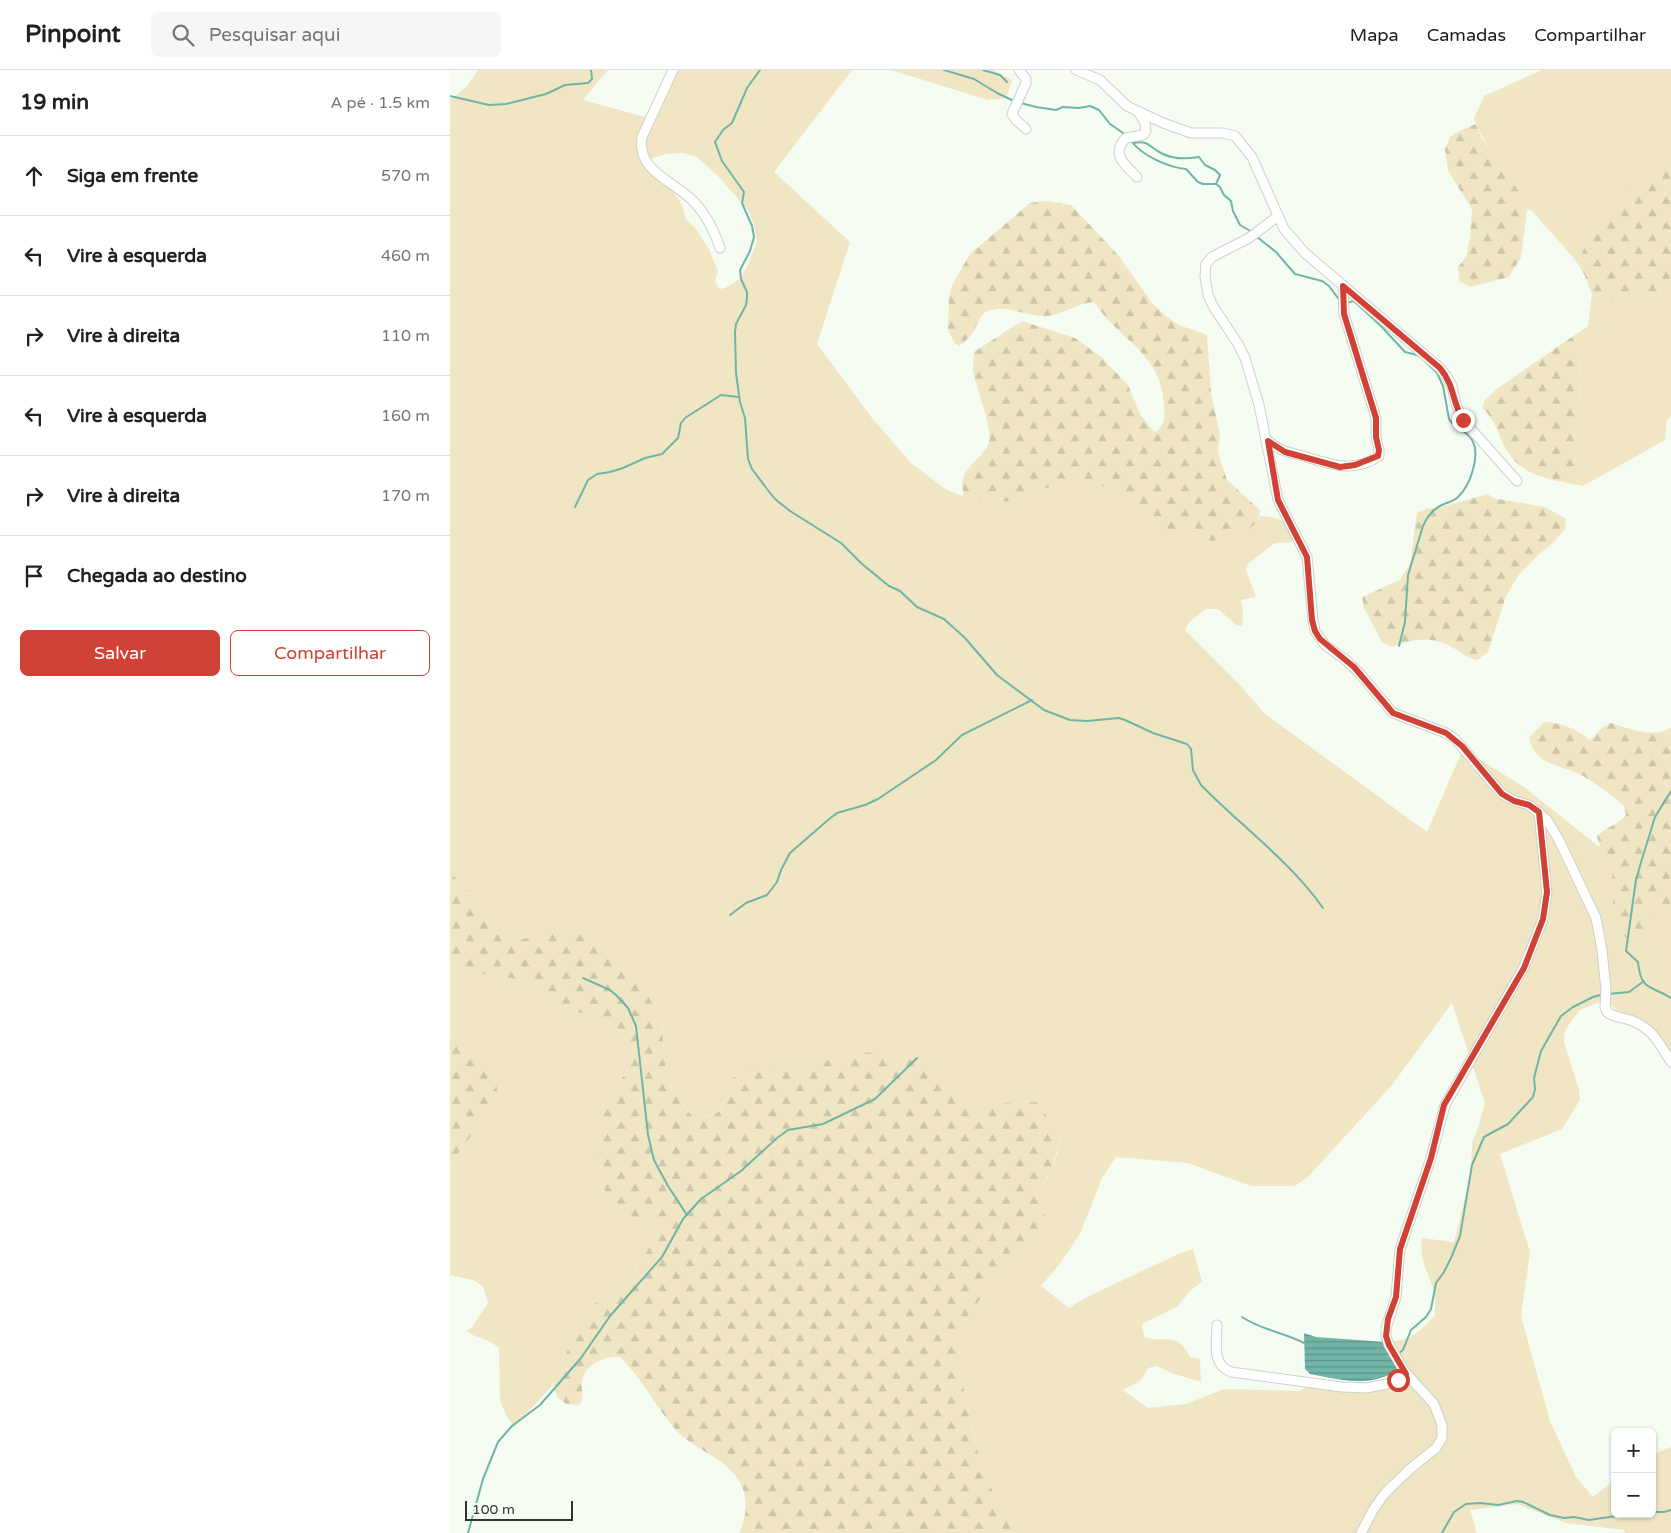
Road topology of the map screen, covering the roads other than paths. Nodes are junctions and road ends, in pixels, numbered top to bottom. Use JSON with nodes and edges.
{"nodes":[{"id":1,"x":673,"y":70,"type":"edge"},
{"id":2,"x":1019,"y":70,"type":"edge"},
{"id":3,"x":1076,"y":70,"type":"edge"},
{"id":4,"x":1139,"y":112,"type":"junction"},
{"id":5,"x":1026,"y":129,"type":"dead end"},
{"id":6,"x":1137,"y":177,"type":"dead end"},
{"id":7,"x":1278,"y":216,"type":"junction"},
{"id":8,"x":720,"y":248,"type":"dead end"},
{"id":9,"x":1343,"y":286,"type":"junction"},
{"id":10,"x":1268,"y":441,"type":"junction"},
{"id":11,"x":1517,"y":481,"type":"dead end"},
{"id":12,"x":1539,"y":812,"type":"junction"},
{"id":13,"x":1671,"y":1062,"type":"edge"},
{"id":14,"x":1217,"y":1325,"type":"dead end"},
{"id":15,"x":1406,"y":1374,"type":"junction"},
{"id":16,"x":1361,"y":1533,"type":"edge"}],
"edges":[{"from":1,"to":8,"type":"street"},
{"from":2,"to":5,"type":"street"},
{"from":3,"to":4,"type":"street"},
{"from":4,"to":6,"type":"street"},
{"from":4,"to":7,"type":"street"},
{"from":7,"to":9,"type":"street"},
{"from":7,"to":10,"type":"street"},
{"from":9,"to":10,"type":"street"},
{"from":9,"to":11,"type":"street"},
{"from":10,"to":12,"type":"street"},
{"from":12,"to":13,"type":"street"},
{"from":12,"to":15,"type":"street"},
{"from":14,"to":15,"type":"street"},
{"from":15,"to":16,"type":"street"}]}
